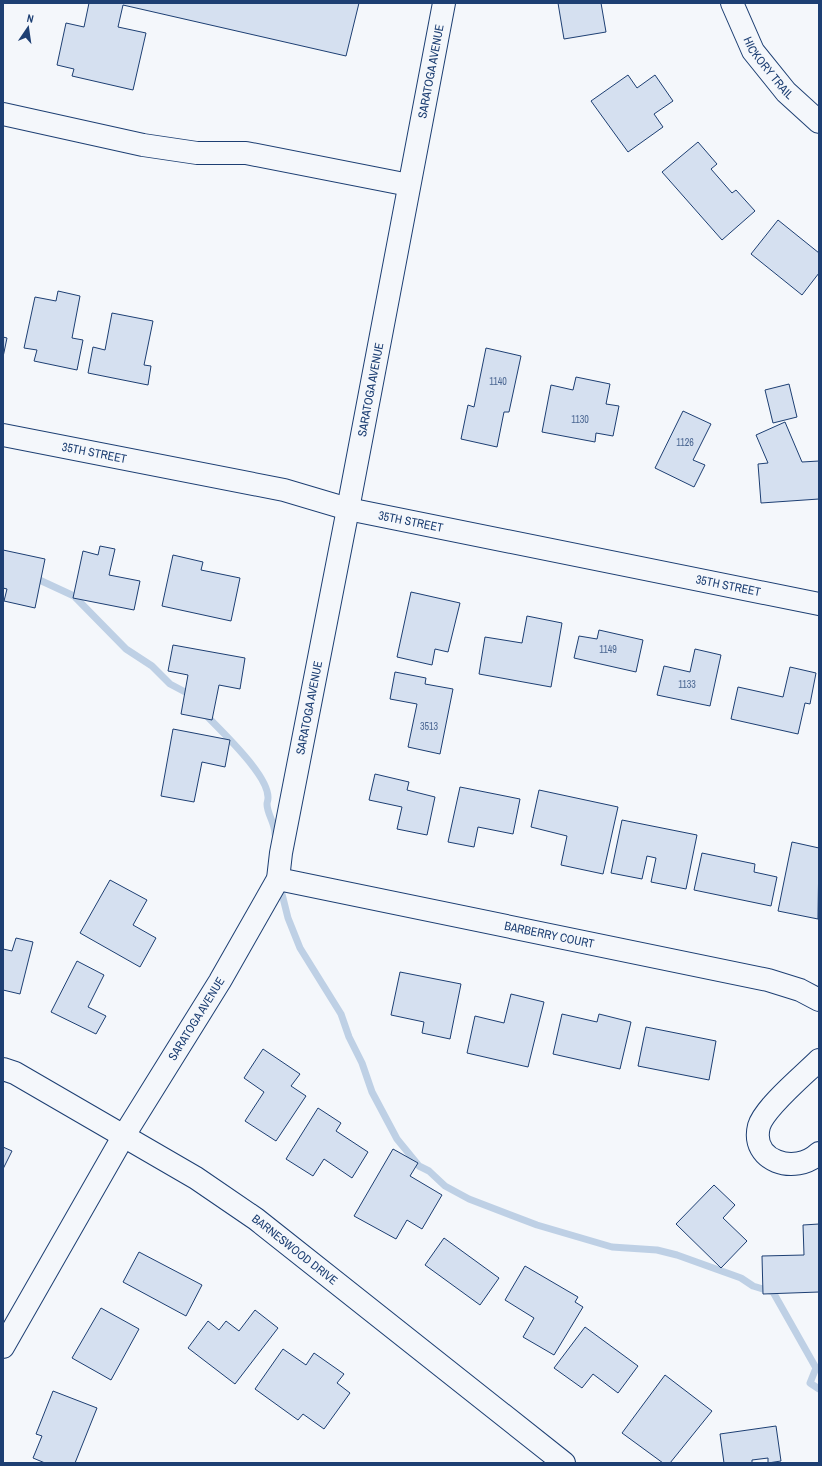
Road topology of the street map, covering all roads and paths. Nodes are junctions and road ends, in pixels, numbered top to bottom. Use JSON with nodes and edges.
{"nodes":[{"id":1,"x":444,"y":3,"type":"edge"},
{"id":2,"x":732,"y":3,"type":"edge"},
{"id":3,"x":3,"y":114,"type":"edge"},
{"id":4,"x":819,"y":122,"type":"edge"},
{"id":5,"x":409,"y":185,"type":"junction"},
{"id":6,"x":3,"y":435,"type":"edge"},
{"id":7,"x":348,"y":509,"type":"junction"},
{"id":8,"x":819,"y":604,"type":"edge"},
{"id":9,"x":278,"y":879,"type":"junction"},
{"id":10,"x":819,"y":1000,"type":"edge"},
{"id":11,"x":819,"y":1060,"type":"edge"},
{"id":12,"x":3,"y":1069,"type":"edge"},
{"id":13,"x":123,"y":1137,"type":"junction"},
{"id":14,"x":819,"y":1153,"type":"edge"},
{"id":15,"x":3,"y":1347,"type":"edge"},
{"id":16,"x":564,"y":1463,"type":"edge"}],
"edges":[{"from":1,"to":5,"type":"street","name":"SARATOGA AVENUE"},
{"from":2,"to":4,"type":"street","name":"HICKORY TRAIL"},
{"from":3,"to":5,"type":"street"},
{"from":5,"to":7,"type":"street","name":"SARATOGA AVENUE"},
{"from":6,"to":7,"type":"street","name":"35TH STREET"},
{"from":7,"to":8,"type":"street","name":"35TH STREET"},
{"from":7,"to":9,"type":"street","name":"SARATOGA AVENUE"},
{"from":9,"to":10,"type":"street","name":"BARBERRY COURT"},
{"from":9,"to":13,"type":"street","name":"SARATOGA AVENUE"},
{"from":11,"to":14,"type":"street"},
{"from":12,"to":13,"type":"street","name":"BARNESWOOD DRIVE"},
{"from":13,"to":15,"type":"street","name":"SARATOGA AVENUE"},
{"from":13,"to":16,"type":"street","name":"BARNESWOOD DRIVE"}]}
